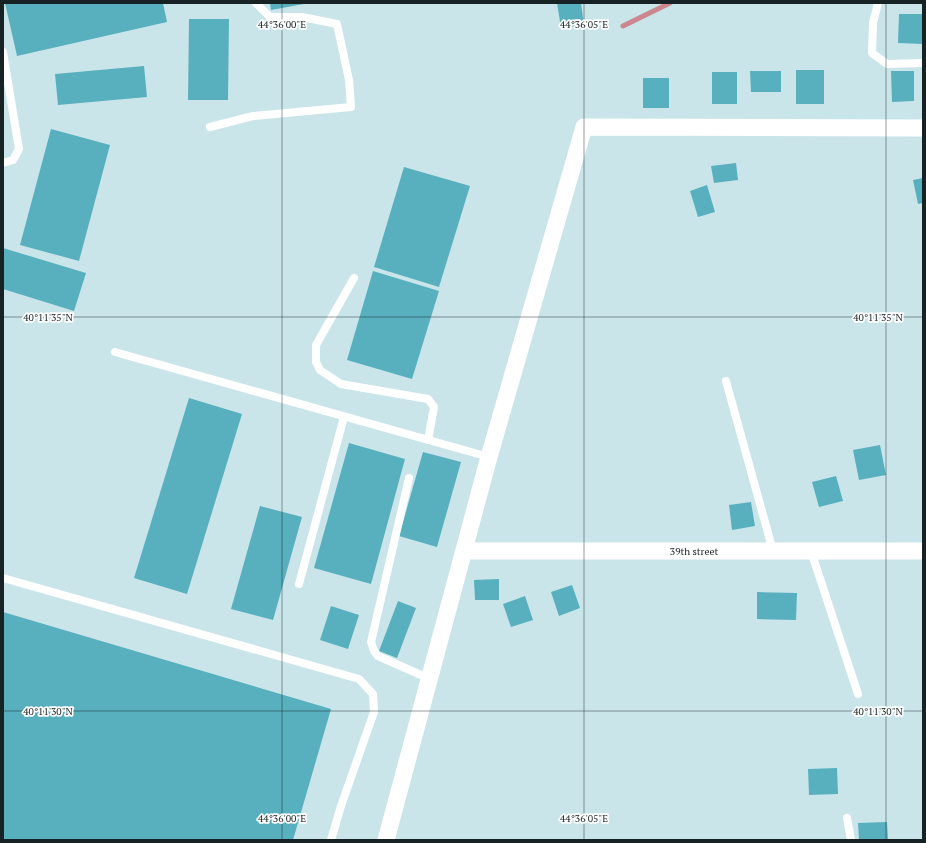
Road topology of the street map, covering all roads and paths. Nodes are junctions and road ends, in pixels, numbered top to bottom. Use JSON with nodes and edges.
{"nodes":[{"id":1,"x":256,"y":3,"type":"edge"},
{"id":2,"x":878,"y":3,"type":"edge"},
{"id":3,"x":3,"y":52,"type":"edge"},
{"id":4,"x":923,"y":62,"type":"edge"},
{"id":5,"x":210,"y":127,"type":"dead end"},
{"id":6,"x":923,"y":128,"type":"edge"},
{"id":7,"x":3,"y":163,"type":"edge"},
{"id":8,"x":354,"y":278,"type":"dead end"},
{"id":9,"x":115,"y":352,"type":"dead end"},
{"id":10,"x":726,"y":381,"type":"dead end"},
{"id":11,"x":344,"y":418,"type":"junction"},
{"id":12,"x":428,"y":440,"type":"junction"},
{"id":13,"x":489,"y":457,"type":"junction"},
{"id":14,"x":409,"y":478,"type":"dead end"},
{"id":15,"x":464,"y":551,"type":"junction"},
{"id":16,"x":773,"y":551,"type":"junction"},
{"id":17,"x":811,"y":551,"type":"junction"},
{"id":18,"x":923,"y":551,"type":"edge"},
{"id":19,"x":3,"y":578,"type":"edge"},
{"id":20,"x":298,"y":584,"type":"dead end"},
{"id":21,"x":430,"y":678,"type":"junction"},
{"id":22,"x":858,"y":694,"type":"dead end"},
{"id":23,"x":847,"y":818,"type":"dead end"},
{"id":24,"x":331,"y":840,"type":"edge"},
{"id":25,"x":386,"y":840,"type":"edge"},
{"id":26,"x":851,"y":840,"type":"edge"}],
"edges":[{"from":1,"to":5,"type":"lane"},
{"from":2,"to":4,"type":"lane"},
{"from":3,"to":7,"type":"lane"},
{"from":6,"to":13,"type":"street"},
{"from":8,"to":12,"type":"lane"},
{"from":9,"to":11,"type":"lane"},
{"from":10,"to":16,"type":"lane"},
{"from":11,"to":12,"type":"lane"},
{"from":11,"to":20,"type":"lane"},
{"from":12,"to":13,"type":"lane"},
{"from":13,"to":15,"type":"street"},
{"from":14,"to":21,"type":"lane"},
{"from":15,"to":16,"type":"street","name":"39th street"},
{"from":15,"to":21,"type":"street"},
{"from":16,"to":17,"type":"street","name":"39th street"},
{"from":17,"to":18,"type":"street","name":"39th street"},
{"from":17,"to":22,"type":"lane"},
{"from":19,"to":24,"type":"lane"},
{"from":21,"to":25,"type":"street"},
{"from":23,"to":26,"type":"lane"}]}
